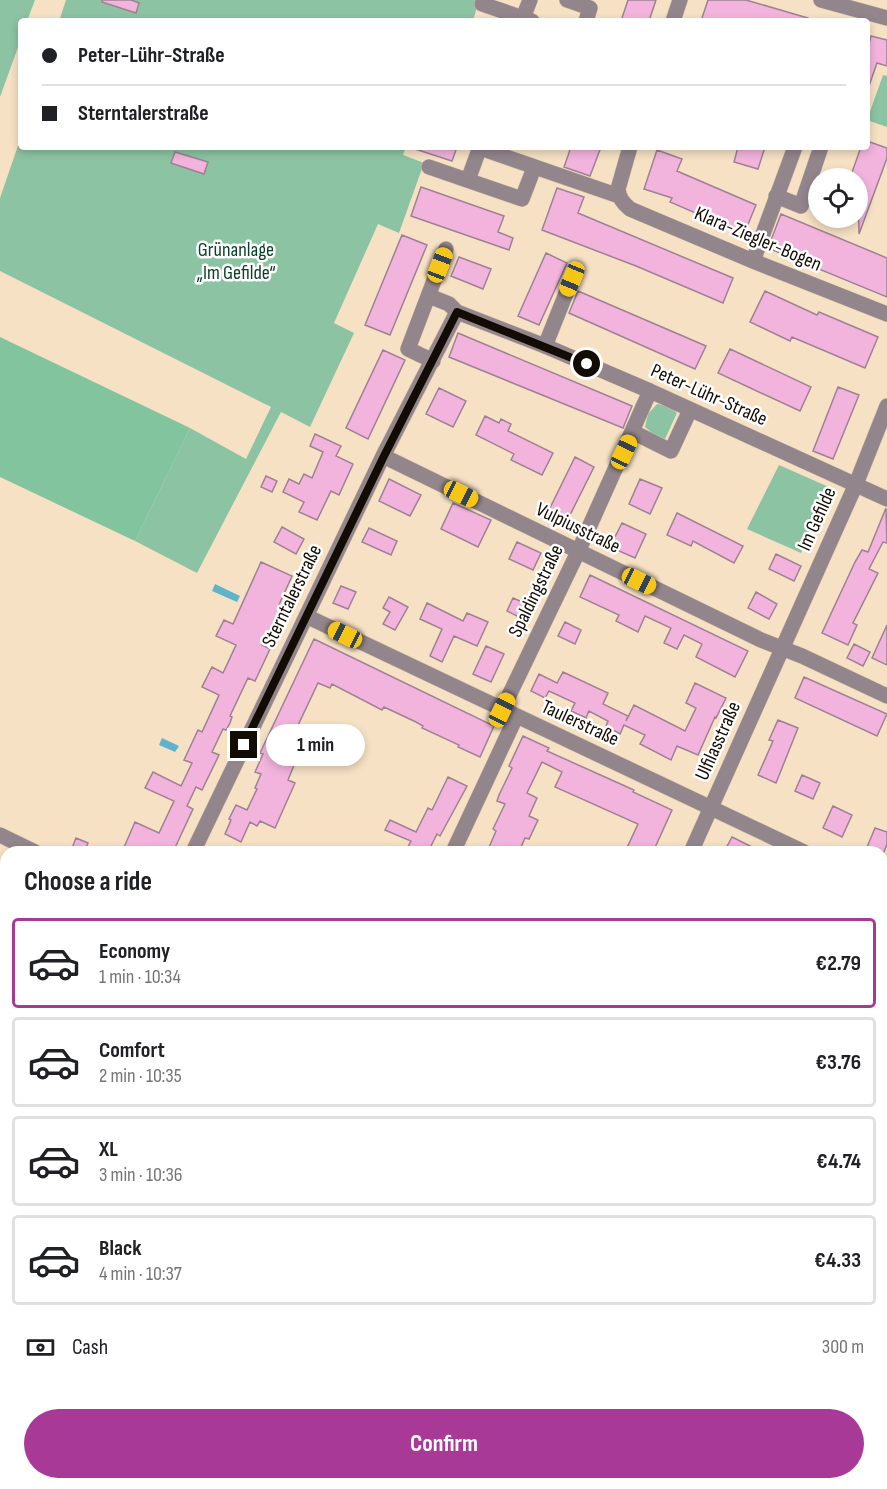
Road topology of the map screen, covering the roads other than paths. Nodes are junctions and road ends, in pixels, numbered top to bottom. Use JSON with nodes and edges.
{"nodes":[{"id":1,"x":530,"y":0,"type":"edge"},
{"id":2,"x":567,"y":0,"type":"edge"},
{"id":3,"x":680,"y":0,"type":"edge"},
{"id":4,"x":821,"y":0,"type":"edge"},
{"id":5,"x":482,"y":4,"type":"dead end"},
{"id":6,"x":522,"y":18,"type":"edge"},
{"id":7,"x":528,"y":18,"type":"edge"},
{"id":8,"x":587,"y":18,"type":"edge"},
{"id":9,"x":675,"y":18,"type":"edge"},
{"id":10,"x":887,"y":18,"type":"edge"},
{"id":11,"x":479,"y":150,"type":"edge"},
{"id":12,"x":485,"y":150,"type":"edge"},
{"id":13,"x":629,"y":150,"type":"edge"},
{"id":14,"x":794,"y":150,"type":"edge"},
{"id":15,"x":820,"y":150,"type":"edge"},
{"id":16,"x":429,"y":167,"type":"dead end"},
{"id":17,"x":534,"y":168,"type":"junction"},
{"id":18,"x":468,"y":180,"type":"junction"},
{"id":19,"x":619,"y":195,"type":"junction"},
{"id":20,"x":776,"y":196,"type":"junction"},
{"id":21,"x":446,"y":249,"type":"dead end"},
{"id":22,"x":753,"y":261,"type":"junction"},
{"id":23,"x":574,"y":271,"type":"dead end"},
{"id":24,"x":429,"y":296,"type":"junction"},
{"id":25,"x":457,"y":312,"type":"junction"},
{"id":26,"x":887,"y":314,"type":"edge"},
{"id":27,"x":544,"y":346,"type":"junction"},
{"id":28,"x":433,"y":361,"type":"junction"},
{"id":29,"x":650,"y":391,"type":"junction"},
{"id":30,"x":887,"y":406,"type":"edge"},
{"id":31,"x":690,"y":410,"type":"junction"},
{"id":32,"x":633,"y":432,"type":"junction"},
{"id":33,"x":384,"y":456,"type":"junction"},
{"id":34,"x":856,"y":484,"type":"junction"},
{"id":35,"x":887,"y":499,"type":"edge"},
{"id":36,"x":578,"y":552,"type":"junction"},
{"id":37,"x":306,"y":616,"type":"junction"},
{"id":38,"x":783,"y":648,"type":"junction"},
{"id":39,"x":887,"y":696,"type":"edge"},
{"id":40,"x":509,"y":713,"type":"junction"},
{"id":41,"x":711,"y":808,"type":"junction"},
{"id":42,"x":0,"y":835,"type":"edge"},
{"id":43,"x":23,"y":846,"type":"edge"},
{"id":44,"x":196,"y":846,"type":"edge"},
{"id":45,"x":455,"y":846,"type":"edge"},
{"id":46,"x":694,"y":846,"type":"edge"},
{"id":47,"x":791,"y":846,"type":"edge"}],
"edges":[{"from":1,"to":7,"type":"street"},
{"from":2,"to":8,"type":"street"},
{"from":3,"to":9,"type":"street"},
{"from":4,"to":10,"type":"street"},
{"from":5,"to":6,"type":"street"},
{"from":11,"to":18,"type":"street","name":"Klara-Ziegler-Bogen"},
{"from":12,"to":17,"type":"street","name":"Klara-Ziegler-Bogen"},
{"from":13,"to":19,"type":"street"},
{"from":14,"to":20,"type":"street"},
{"from":15,"to":20,"type":"street"},
{"from":16,"to":18,"type":"street"},
{"from":17,"to":18,"type":"street"},
{"from":17,"to":19,"type":"street","name":"Klara-Ziegler-Bogen"},
{"from":19,"to":22,"type":"street","name":"Klara-Ziegler-Bogen"},
{"from":20,"to":22,"type":"street"},
{"from":21,"to":24,"type":"street"},
{"from":22,"to":26,"type":"street","name":"Klara-Ziegler-Bogen"},
{"from":23,"to":27,"type":"street"},
{"from":24,"to":25,"type":"street"},
{"from":24,"to":28,"type":"street"},
{"from":25,"to":27,"type":"street","name":"Peter-Lühr-Straße"},
{"from":25,"to":28,"type":"street","name":"Sterntalerstraße"},
{"from":27,"to":29,"type":"street","name":"Peter-Lühr-Straße"},
{"from":28,"to":33,"type":"street","name":"Sterntalerstraße"},
{"from":29,"to":31,"type":"street","name":"Peter-Lühr-Straße"},
{"from":29,"to":32,"type":"street","name":"Spaldingstraße"},
{"from":30,"to":34,"type":"street","name":"Im Gefilde"},
{"from":31,"to":32,"type":"street"},
{"from":31,"to":34,"type":"street","name":"Peter-Lühr-Straße"},
{"from":32,"to":36,"type":"street","name":"Spaldingstraße"},
{"from":33,"to":36,"type":"street","name":"Vulpiusstraße"},
{"from":33,"to":37,"type":"street","name":"Sterntalerstraße"},
{"from":34,"to":35,"type":"street","name":"Peter-Lühr-Straße"},
{"from":34,"to":38,"type":"street","name":"Im Gefilde"},
{"from":36,"to":38,"type":"street","name":"Vulpiusstraße"},
{"from":36,"to":40,"type":"street","name":"Spaldingstraße"},
{"from":37,"to":40,"type":"street","name":"Taulerstraße"},
{"from":37,"to":44,"type":"street","name":"Sterntalerstraße"},
{"from":38,"to":39,"type":"street","name":"Vulpiusstraße"},
{"from":38,"to":41,"type":"street","name":"Ulfilasstraße"},
{"from":40,"to":41,"type":"street","name":"Taulerstraße"},
{"from":40,"to":45,"type":"street","name":"Spaldingstraße"},
{"from":41,"to":46,"type":"street","name":"Ulfilasstraße"},
{"from":41,"to":47,"type":"street","name":"Taulerstraße"},
{"from":42,"to":43,"type":"street"}]}
